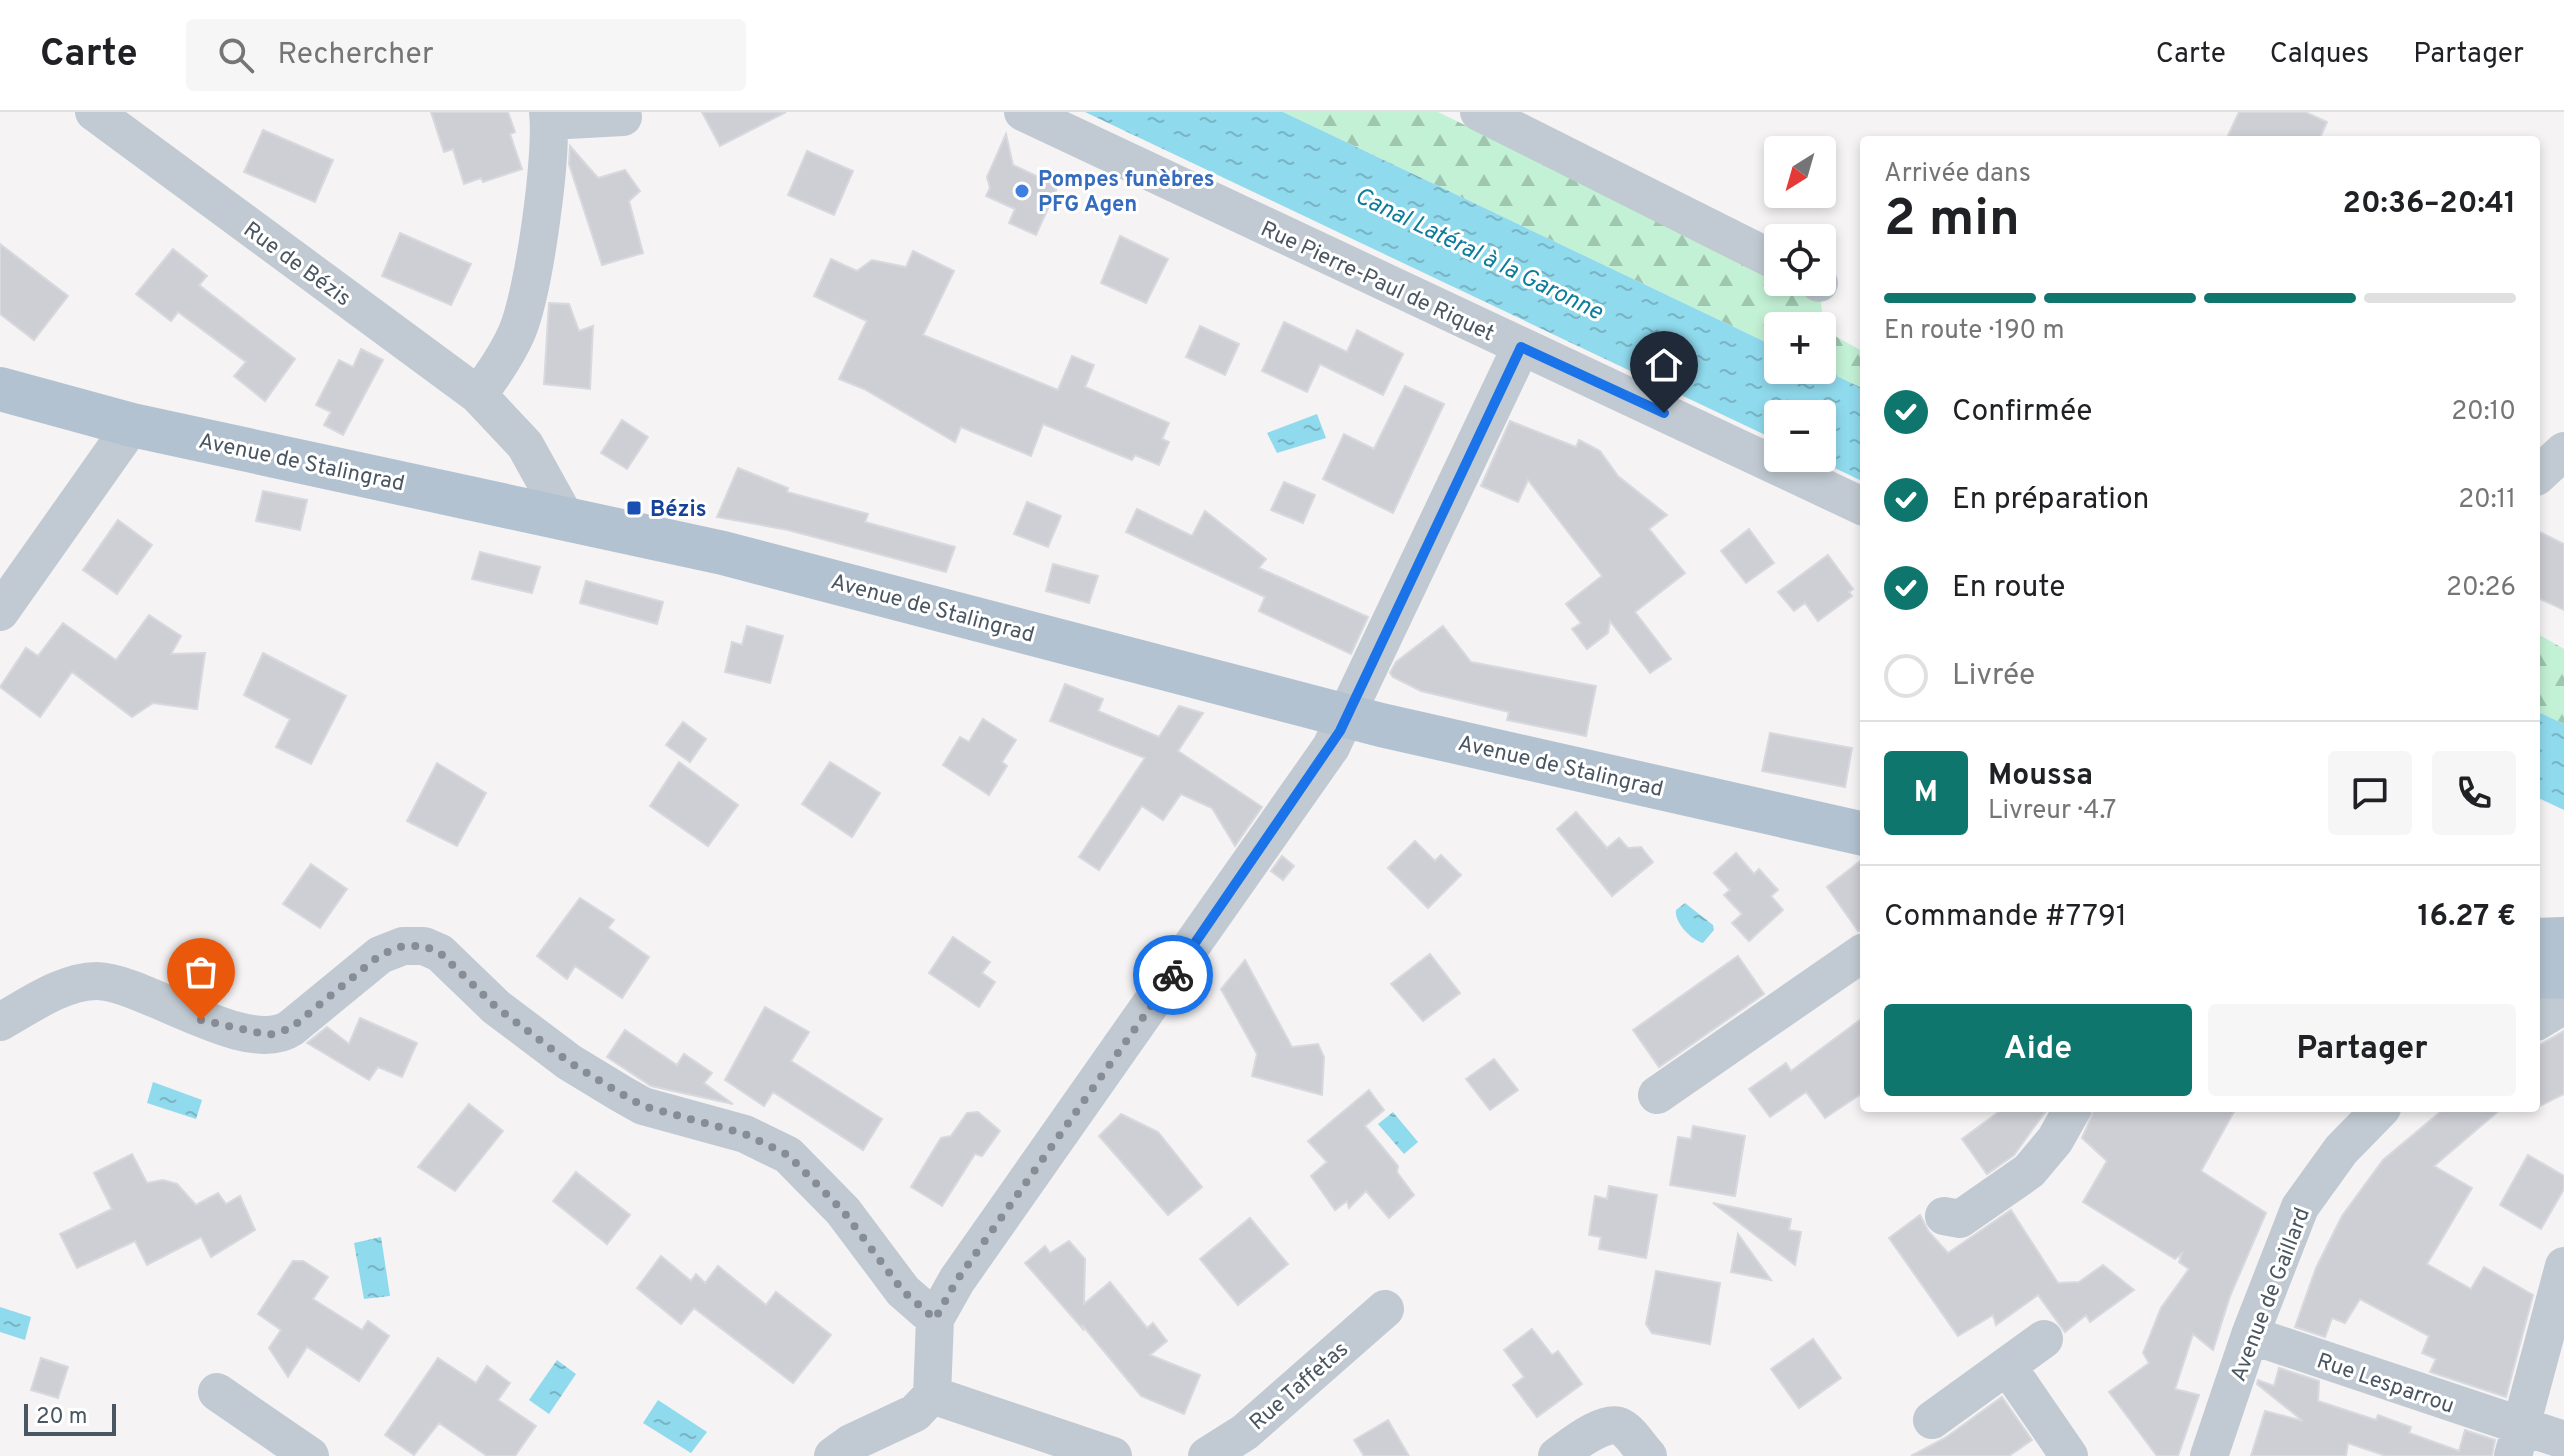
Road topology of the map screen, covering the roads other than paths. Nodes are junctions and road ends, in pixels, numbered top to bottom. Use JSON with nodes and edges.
{"nodes":[{"id":1,"x":94,"y":112,"type":"edge"},
{"id":2,"x":1023,"y":112,"type":"edge"},
{"id":3,"x":1479,"y":112,"type":"edge"},
{"id":4,"x":548,"y":117,"type":"edge"},
{"id":5,"x":623,"y":117,"type":"dead end"},
{"id":6,"x":1764,"y":255,"type":"edge"},
{"id":7,"x":1521,"y":347,"type":"junction"},
{"id":8,"x":0,"y":389,"type":"edge"},
{"id":9,"x":489,"y":406,"type":"junction"},
{"id":10,"x":132,"y":425,"type":"junction"},
{"id":11,"x":2564,"y":451,"type":"edge"},
{"id":12,"x":2540,"y":473,"type":"edge"},
{"id":13,"x":1860,"y":505,"type":"edge"},
{"id":14,"x":513,"y":506,"type":"junction"},
{"id":15,"x":566,"y":519,"type":"junction"},
{"id":16,"x":0,"y":612,"type":"edge"},
{"id":17,"x":1349,"y":715,"type":"junction"},
{"id":18,"x":1860,"y":833,"type":"edge"},
{"id":19,"x":2564,"y":939,"type":"edge"},
{"id":20,"x":2540,"y":940,"type":"edge"},
{"id":21,"x":1860,"y":955,"type":"edge"},
{"id":22,"x":2564,"y":958,"type":"edge"},
{"id":23,"x":2540,"y":959,"type":"edge"},
{"id":24,"x":2540,"y":976,"type":"edge"},
{"id":25,"x":2564,"y":977,"type":"edge"},
{"id":26,"x":2564,"y":1005,"type":"edge"},
{"id":27,"x":2540,"y":1020,"type":"edge"},
{"id":28,"x":0,"y":1022,"type":"edge"},
{"id":29,"x":1657,"y":1095,"type":"dead end"},
{"id":30,"x":2071,"y":1112,"type":"edge"},
{"id":31,"x":2378,"y":1112,"type":"edge"},
{"id":32,"x":1944,"y":1216,"type":"dead end"},
{"id":33,"x":2563,"y":1271,"type":"edge"},
{"id":34,"x":1385,"y":1309,"type":"dead end"},
{"id":35,"x":935,"y":1319,"type":"junction"},
{"id":36,"x":2250,"y":1335,"type":"junction"},
{"id":37,"x":2044,"y":1339,"type":"dead end"},
{"id":38,"x":2008,"y":1367,"type":"junction"},
{"id":39,"x":217,"y":1392,"type":"dead end"},
{"id":40,"x":932,"y":1395,"type":"junction"},
{"id":41,"x":1932,"y":1420,"type":"dead end"},
{"id":42,"x":2564,"y":1440,"type":"edge"},
{"id":43,"x":2517,"y":1442,"type":"edge"},
{"id":44,"x":310,"y":1456,"type":"edge"},
{"id":45,"x":833,"y":1456,"type":"edge"},
{"id":46,"x":1113,"y":1456,"type":"edge"},
{"id":47,"x":1207,"y":1456,"type":"edge"},
{"id":48,"x":1557,"y":1456,"type":"edge"},
{"id":49,"x":1648,"y":1456,"type":"edge"},
{"id":50,"x":2069,"y":1456,"type":"edge"},
{"id":51,"x":2209,"y":1456,"type":"edge"}],
"edges":[{"from":1,"to":9,"type":"street","name":"Rue de Bézis"},
{"from":2,"to":7,"type":"street","name":"Rue Pierre-Paul de Riquet"},
{"from":3,"to":6,"type":"street"},
{"from":4,"to":5,"type":"street"},
{"from":4,"to":9,"type":"street"},
{"from":7,"to":13,"type":"street","name":"Rue Pierre-Paul de Riquet"},
{"from":7,"to":17,"type":"street"},
{"from":8,"to":10,"type":"main road","name":"Avenue de Stalingrad"},
{"from":9,"to":14,"type":"street"},
{"from":9,"to":15,"type":"street","name":"Rue de Bézis"},
{"from":10,"to":14,"type":"main road","name":"Avenue de Stalingrad"},
{"from":10,"to":16,"type":"street"},
{"from":11,"to":12,"type":"street"},
{"from":14,"to":15,"type":"main road","name":"Avenue de Stalingrad"},
{"from":15,"to":17,"type":"main road","name":"Avenue de Stalingrad"},
{"from":17,"to":18,"type":"main road","name":"Avenue de Stalingrad"},
{"from":17,"to":35,"type":"street"},
{"from":19,"to":20,"type":"main road"},
{"from":21,"to":29,"type":"street"},
{"from":22,"to":23,"type":"street"},
{"from":24,"to":25,"type":"main road"},
{"from":26,"to":27,"type":"street"},
{"from":28,"to":35,"type":"street"},
{"from":30,"to":32,"type":"street"},
{"from":31,"to":36,"type":"street","name":"Avenue de Gaillard"},
{"from":33,"to":43,"type":"street"},
{"from":34,"to":47,"type":"street","name":"Rue Taffetas"},
{"from":35,"to":40,"type":"street"},
{"from":36,"to":43,"type":"street","name":"Rue Lesparrou"},
{"from":36,"to":51,"type":"street","name":"Avenue de Gaillard"},
{"from":37,"to":38,"type":"street"},
{"from":38,"to":41,"type":"street"},
{"from":38,"to":50,"type":"street"},
{"from":39,"to":44,"type":"street"},
{"from":40,"to":45,"type":"street"},
{"from":40,"to":46,"type":"street"},
{"from":42,"to":43,"type":"street","name":"Rue Lesparrou"},
{"from":48,"to":49,"type":"street"}]}
